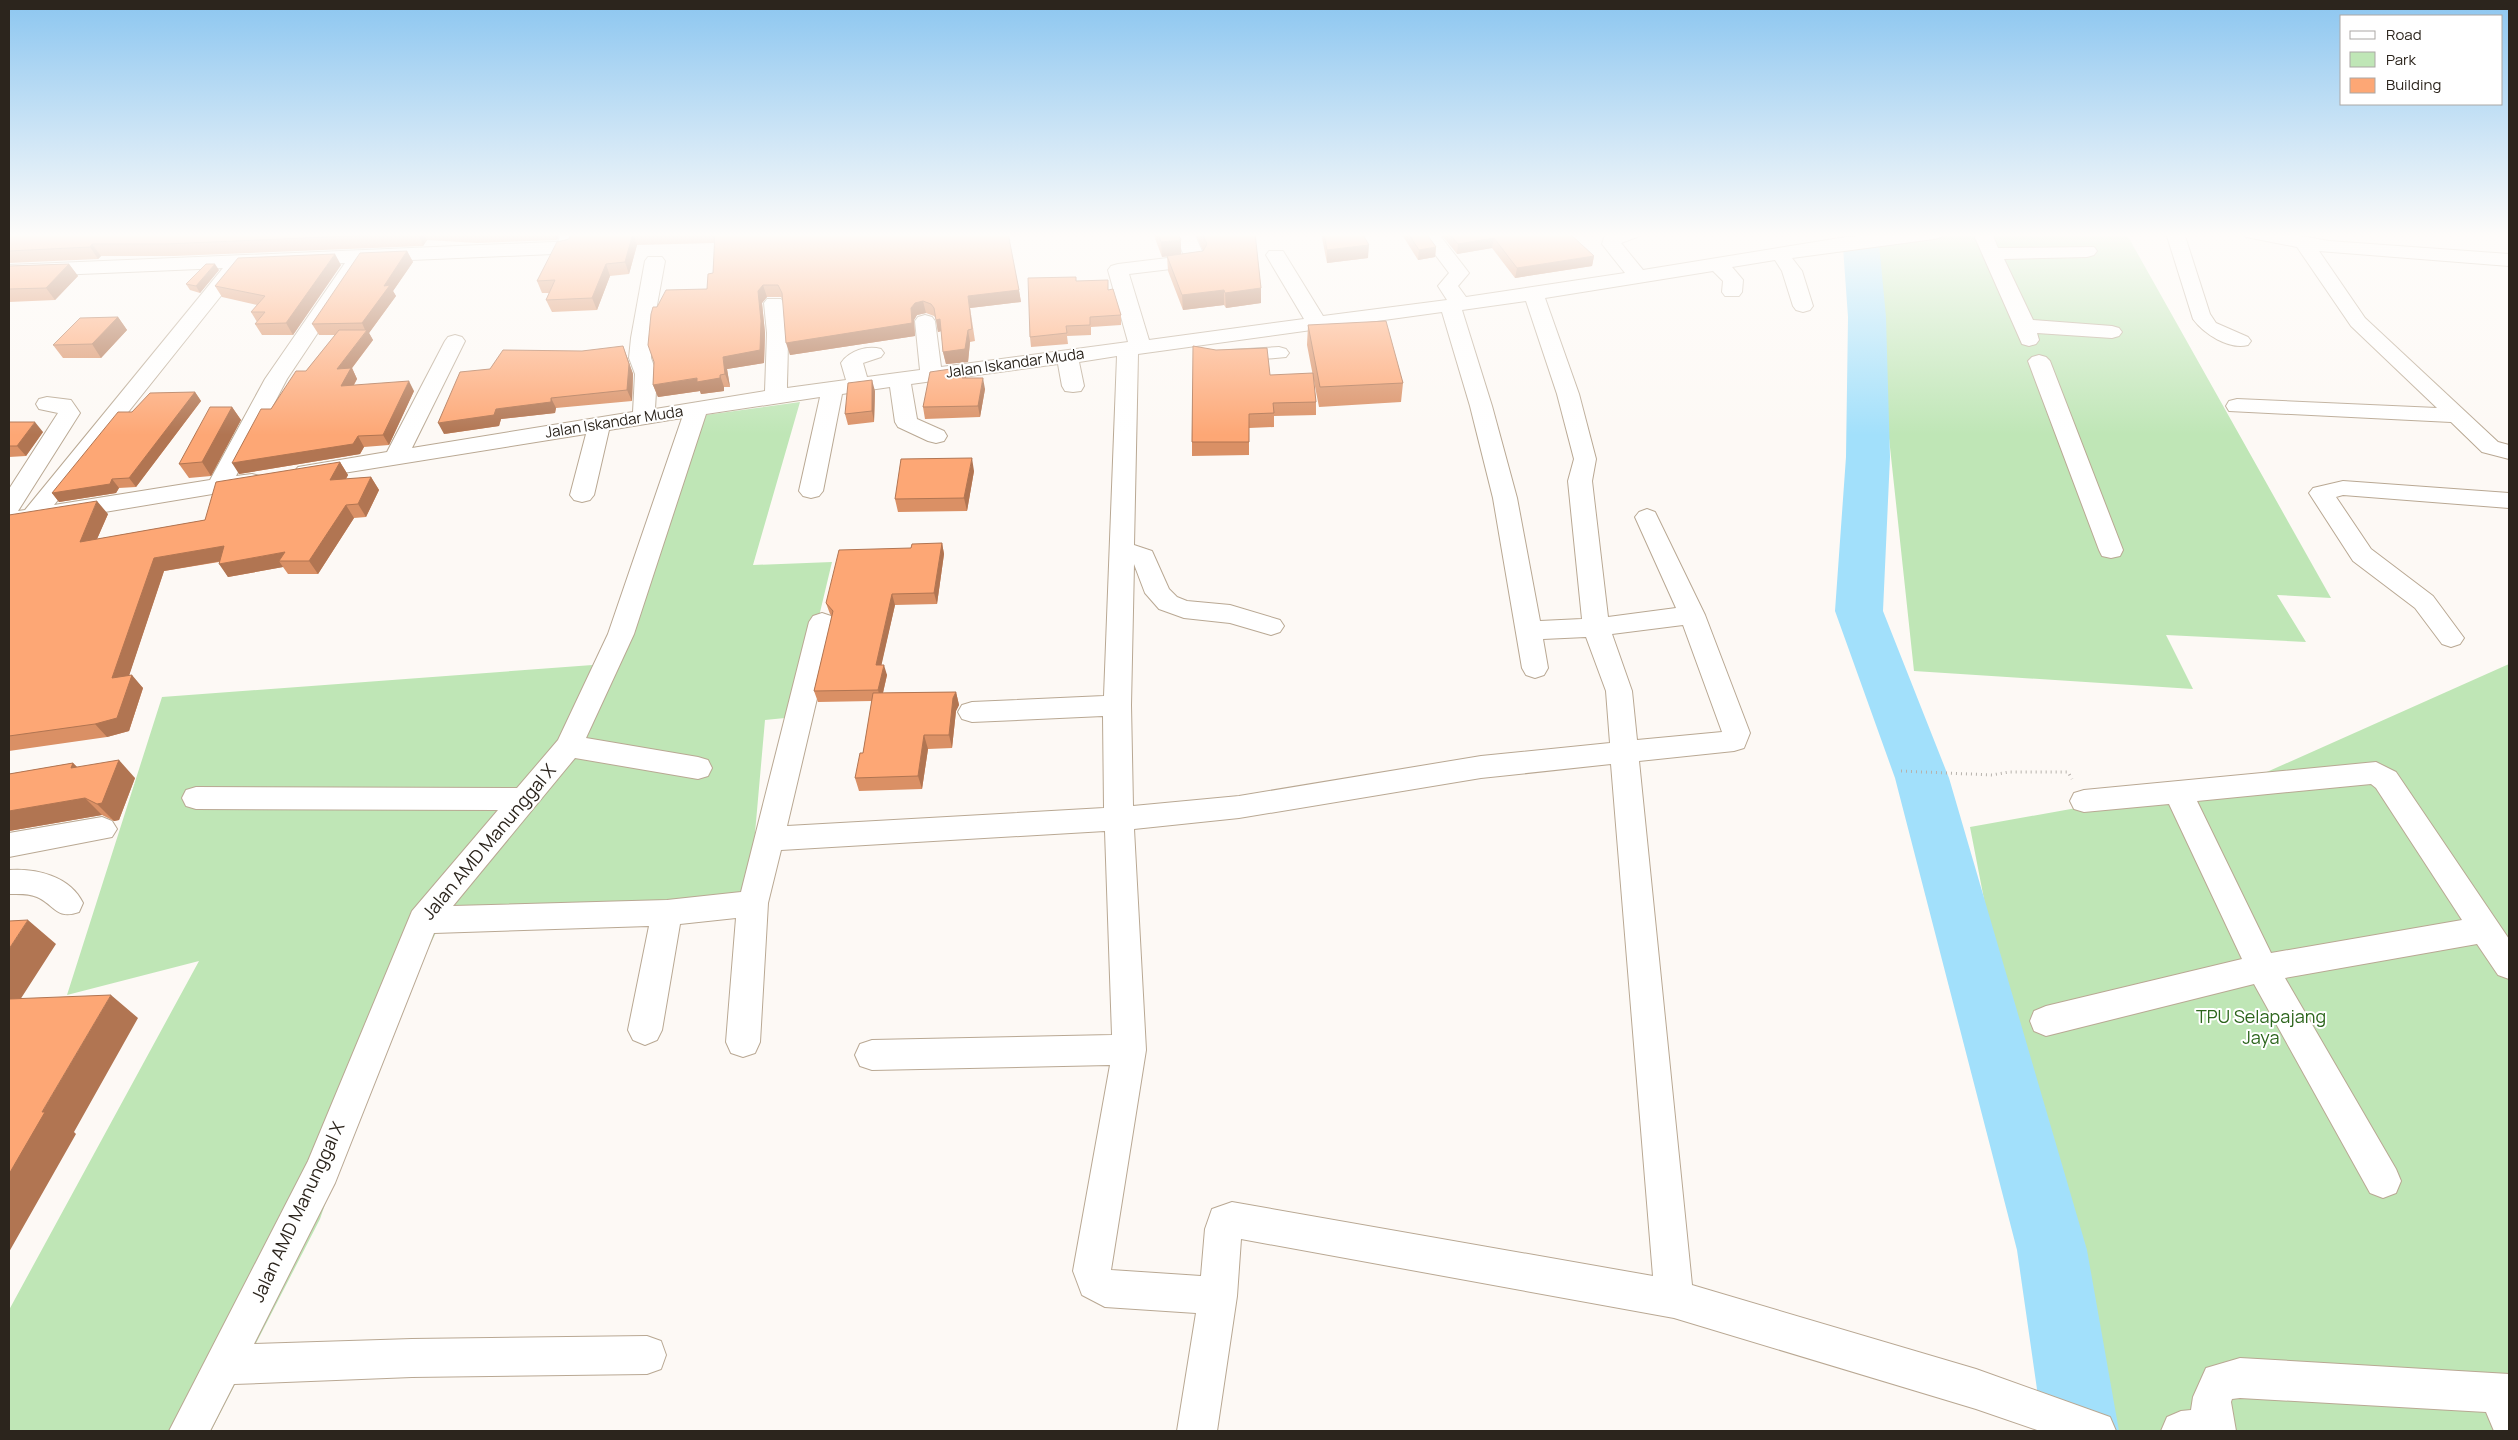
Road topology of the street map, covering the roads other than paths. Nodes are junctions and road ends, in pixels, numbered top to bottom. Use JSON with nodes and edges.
{"nodes":[{"id":1,"x":207,"y":300,"type":"edge"},
{"id":2,"x":325,"y":300,"type":"edge"},
{"id":3,"x":648,"y":300,"type":"edge"},
{"id":4,"x":1124,"y":300,"type":"edge"},
{"id":5,"x":1303,"y":300,"type":"edge"},
{"id":6,"x":1454,"y":300,"type":"edge"},
{"id":7,"x":1490,"y":300,"type":"edge"},
{"id":8,"x":1536,"y":300,"type":"edge"},
{"id":9,"x":1802,"y":300,"type":"edge"},
{"id":10,"x":2012,"y":300,"type":"edge"},
{"id":11,"x":2195,"y":300,"type":"edge"},
{"id":12,"x":2343,"y":300,"type":"edge"},
{"id":13,"x":774,"y":303,"type":"dead end"},
{"id":14,"x":1456,"y":305,"type":"junction"},
{"id":15,"x":1804,"y":306,"type":"dead end"},
{"id":16,"x":925,"y":321,"type":"dead end"},
{"id":17,"x":1317,"y":323,"type":"junction"},
{"id":18,"x":1168,"y":324,"type":"dead end"},
{"id":19,"x":2112,"y":332,"type":"dead end"},
{"id":20,"x":2027,"y":333,"type":"junction"},
{"id":21,"x":1196,"y":338,"type":"junction"},
{"id":22,"x":455,"y":341,"type":"dead end"},
{"id":23,"x":2241,"y":341,"type":"dead end"},
{"id":24,"x":1134,"y":347,"type":"junction"},
{"id":25,"x":874,"y":352,"type":"dead end"},
{"id":26,"x":1279,"y":354,"type":"dead end"},
{"id":27,"x":1066,"y":356,"type":"junction"},
{"id":28,"x":931,"y":375,"type":"junction"},
{"id":29,"x":900,"y":379,"type":"junction"},
{"id":30,"x":858,"y":385,"type":"junction"},
{"id":31,"x":1073,"y":386,"type":"dead end"},
{"id":32,"x":831,"y":388,"type":"junction"},
{"id":33,"x":776,"y":396,"type":"junction"},
{"id":34,"x":47,"y":404,"type":"dead end"},
{"id":35,"x":2237,"y":406,"type":"dead end"},
{"id":36,"x":696,"y":410,"type":"junction"},
{"id":37,"x":644,"y":416,"type":"junction"},
{"id":38,"x":2456,"y":416,"type":"junction"},
{"id":39,"x":599,"y":424,"type":"junction"},
{"id":40,"x":936,"y":436,"type":"dead end"},
{"id":41,"x":2499,"y":450,"type":"edge"},
{"id":42,"x":396,"y":457,"type":"junction"},
{"id":43,"x":2509,"y":471,"type":"edge"},
{"id":44,"x":219,"y":486,"type":"junction"},
{"id":45,"x":811,"y":491,"type":"dead end"},
{"id":46,"x":582,"y":495,"type":"dead end"},
{"id":47,"x":2509,"y":500,"type":"edge"},
{"id":48,"x":9,"y":507,"type":"edge"},
{"id":49,"x":33,"y":516,"type":"junction"},
{"id":50,"x":1647,"y":517,"type":"dead end"},
{"id":51,"x":9,"y":520,"type":"edge"},
{"id":52,"x":2111,"y":550,"type":"dead end"},
{"id":53,"x":1122,"y":554,"type":"junction"},
{"id":54,"x":1692,"y":615,"type":"junction"},
{"id":55,"x":822,"y":622,"type":"dead end"},
{"id":56,"x":1271,"y":626,"type":"dead end"},
{"id":57,"x":1596,"y":627,"type":"junction"},
{"id":58,"x":1528,"y":630,"type":"junction"},
{"id":59,"x":2450,"y":638,"type":"dead end"},
{"id":60,"x":1535,"y":668,"type":"dead end"},
{"id":61,"x":1117,"y":705,"type":"junction"},
{"id":62,"x":972,"y":712,"type":"dead end"},
{"id":63,"x":569,"y":746,"type":"junction"},
{"id":64,"x":1624,"y":751,"type":"junction"},
{"id":65,"x":698,"y":768,"type":"dead end"},
{"id":66,"x":2178,"y":792,"type":"junction"},
{"id":67,"x":196,"y":798,"type":"dead end"},
{"id":68,"x":524,"y":799,"type":"junction"},
{"id":69,"x":2084,"y":801,"type":"dead end"},
{"id":70,"x":1119,"y":819,"type":"junction"},
{"id":71,"x":102,"y":829,"type":"dead end"},
{"id":72,"x":769,"y":839,"type":"junction"},
{"id":73,"x":9,"y":845,"type":"edge"},
{"id":74,"x":9,"y":882,"type":"edge"},
{"id":75,"x":68,"y":903,"type":"dead end"},
{"id":76,"x":753,"y":903,"type":"junction"},
{"id":77,"x":667,"y":913,"type":"junction"},
{"id":78,"x":423,"y":920,"type":"junction"},
{"id":79,"x":2485,"y":929,"type":"junction"},
{"id":80,"x":2509,"y":965,"type":"edge"},
{"id":81,"x":2262,"y":968,"type":"junction"},
{"id":82,"x":2046,"y":1021,"type":"dead end"},
{"id":83,"x":644,"y":1030,"type":"dead end"},
{"id":84,"x":743,"y":1042,"type":"dead end"},
{"id":85,"x":1129,"y":1050,"type":"junction"},
{"id":86,"x":872,"y":1055,"type":"dead end"},
{"id":87,"x":2383,"y":1181,"type":"dead end"},
{"id":88,"x":1218,"y":1296,"type":"junction"},
{"id":89,"x":1674,"y":1299,"type":"junction"},
{"id":90,"x":647,"y":1355,"type":"dead end"},
{"id":91,"x":224,"y":1365,"type":"junction"},
{"id":92,"x":2505,"y":1401,"type":"edge"},
{"id":93,"x":2205,"y":1430,"type":"edge"},
{"id":94,"x":189,"y":1431,"type":"edge"},
{"id":95,"x":1197,"y":1431,"type":"edge"},
{"id":96,"x":2096,"y":1431,"type":"edge"}],
"edges":[{"from":1,"to":49,"type":"street"},
{"from":2,"to":44,"type":"street"},
{"from":3,"to":37,"type":"street"},
{"from":4,"to":24,"type":"street"},
{"from":5,"to":17,"type":"street"},
{"from":6,"to":14,"type":"street"},
{"from":7,"to":14,"type":"street","name":"Jalan Iskandar Muda"},
{"from":8,"to":57,"type":"street"},
{"from":9,"to":15,"type":"street"},
{"from":10,"to":20,"type":"street"},
{"from":11,"to":23,"type":"street"},
{"from":12,"to":38,"type":"street"},
{"from":13,"to":33,"type":"street"},
{"from":14,"to":17,"type":"street","name":"Jalan Iskandar Muda"},
{"from":14,"to":58,"type":"street"},
{"from":16,"to":28,"type":"street"},
{"from":17,"to":21,"type":"street","name":"Jalan Iskandar Muda"},
{"from":18,"to":21,"type":"street"},
{"from":19,"to":20,"type":"street"},
{"from":20,"to":52,"type":"street"},
{"from":21,"to":24,"type":"street","name":"Jalan Iskandar Muda"},
{"from":21,"to":26,"type":"street"},
{"from":22,"to":42,"type":"street"},
{"from":24,"to":27,"type":"street","name":"Jalan Iskandar Muda"},
{"from":24,"to":53,"type":"street"},
{"from":25,"to":30,"type":"street"},
{"from":27,"to":28,"type":"street","name":"Jalan Iskandar Muda"},
{"from":27,"to":31,"type":"street"},
{"from":28,"to":29,"type":"street","name":"Jalan Iskandar Muda"},
{"from":29,"to":30,"type":"street","name":"Jalan Iskandar Muda"},
{"from":29,"to":40,"type":"street"},
{"from":30,"to":32,"type":"street","name":"Jalan Iskandar Muda"},
{"from":32,"to":33,"type":"street","name":"Jalan Iskandar Muda"},
{"from":32,"to":45,"type":"street"},
{"from":33,"to":36,"type":"street","name":"Jalan Iskandar Muda"},
{"from":34,"to":48,"type":"street"},
{"from":35,"to":38,"type":"street"},
{"from":36,"to":37,"type":"street","name":"Jalan Iskandar Muda"},
{"from":36,"to":63,"type":"street","name":"Jalan AMD Manunggal X"},
{"from":37,"to":39,"type":"street","name":"Jalan Iskandar Muda"},
{"from":38,"to":41,"type":"street"},
{"from":39,"to":42,"type":"street","name":"Jalan Iskandar Muda"},
{"from":39,"to":46,"type":"street"},
{"from":41,"to":43,"type":"street"},
{"from":42,"to":44,"type":"street","name":"Jalan Iskandar Muda"},
{"from":44,"to":49,"type":"street","name":"Jalan Iskandar Muda"},
{"from":47,"to":59,"type":"street"},
{"from":49,"to":51,"type":"street","name":"Jalan Iskandar Muda"},
{"from":50,"to":54,"type":"street"},
{"from":53,"to":56,"type":"street"},
{"from":53,"to":61,"type":"street"},
{"from":54,"to":57,"type":"street"},
{"from":54,"to":64,"type":"street"},
{"from":55,"to":72,"type":"street"},
{"from":57,"to":58,"type":"street"},
{"from":57,"to":64,"type":"street"},
{"from":58,"to":60,"type":"street"},
{"from":61,"to":62,"type":"street"},
{"from":61,"to":70,"type":"street"},
{"from":63,"to":65,"type":"street"},
{"from":63,"to":68,"type":"street","name":"Jalan AMD Manunggal X"},
{"from":64,"to":70,"type":"street"},
{"from":64,"to":89,"type":"street"},
{"from":66,"to":69,"type":"street"},
{"from":66,"to":79,"type":"street"},
{"from":66,"to":81,"type":"street"},
{"from":67,"to":68,"type":"street"},
{"from":68,"to":78,"type":"street","name":"Jalan AMD Manunggal X"},
{"from":70,"to":72,"type":"street"},
{"from":70,"to":85,"type":"street"},
{"from":71,"to":73,"type":"street"},
{"from":72,"to":76,"type":"street"},
{"from":74,"to":75,"type":"street"},
{"from":76,"to":77,"type":"street"},
{"from":76,"to":84,"type":"street"},
{"from":77,"to":78,"type":"street"},
{"from":77,"to":83,"type":"street"},
{"from":78,"to":91,"type":"street","name":"Jalan AMD Manunggal X"},
{"from":79,"to":80,"type":"street"},
{"from":79,"to":81,"type":"street"},
{"from":81,"to":82,"type":"street"},
{"from":81,"to":87,"type":"street"},
{"from":85,"to":86,"type":"street"},
{"from":85,"to":88,"type":"street"},
{"from":88,"to":89,"type":"street"},
{"from":88,"to":95,"type":"street"},
{"from":89,"to":96,"type":"street"},
{"from":90,"to":91,"type":"street"},
{"from":91,"to":94,"type":"street","name":"Jalan AMD Manunggal X"},
{"from":92,"to":93,"type":"street"}]}
